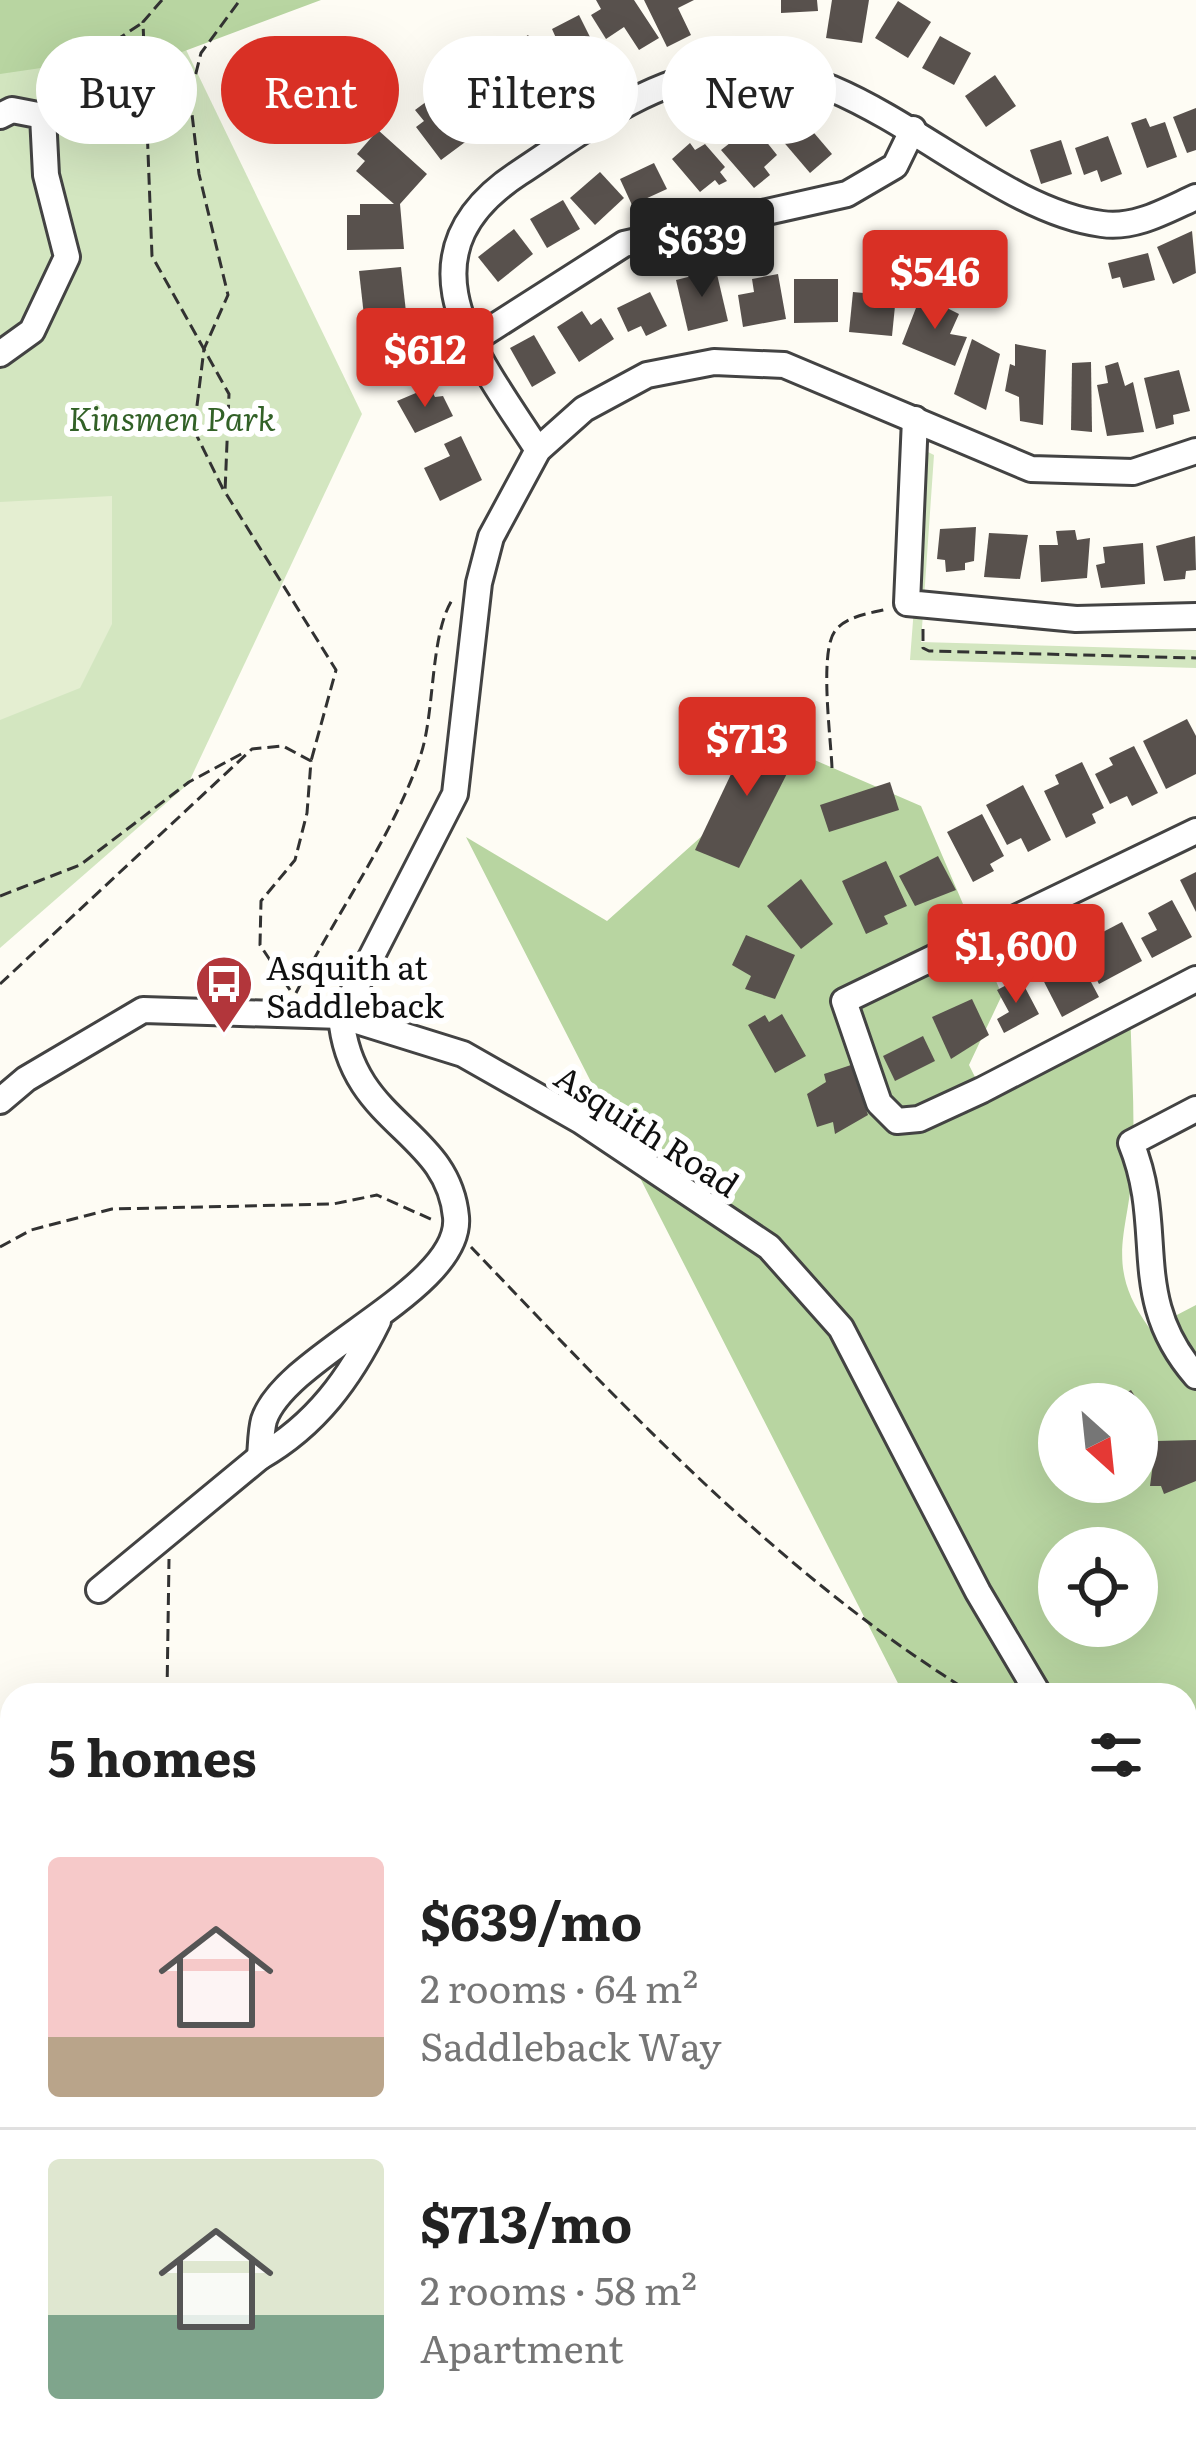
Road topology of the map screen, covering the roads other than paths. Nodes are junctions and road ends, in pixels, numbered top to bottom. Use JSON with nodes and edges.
{"nodes":[{"id":1,"x":6,"y":113,"type":"edge"},
{"id":2,"x":913,"y":129,"type":"junction"},
{"id":3,"x":1196,"y":196,"type":"edge"},
{"id":4,"x":469,"y":344,"type":"junction"},
{"id":5,"x":0,"y":354,"type":"edge"},
{"id":6,"x":915,"y":419,"type":"junction"},
{"id":7,"x":538,"y":451,"type":"junction"},
{"id":8,"x":1196,"y":451,"type":"edge"},
{"id":9,"x":1196,"y":616,"type":"edge"},
{"id":10,"x":1196,"y":831,"type":"edge"},
{"id":11,"x":1196,"y":979,"type":"edge"},
{"id":12,"x":341,"y":1016,"type":"junction"},
{"id":13,"x":0,"y":1101,"type":"edge"},
{"id":14,"x":1196,"y":1109,"type":"edge"},
{"id":15,"x":378,"y":1321,"type":"junction"},
{"id":16,"x":1196,"y":1376,"type":"edge"},
{"id":17,"x":260,"y":1457,"type":"junction"},
{"id":18,"x":99,"y":1590,"type":"dead end"},
{"id":19,"x":1032,"y":1683,"type":"edge"}],
"edges":[{"from":1,"to":5,"type":"street"},
{"from":2,"to":3,"type":"street"},
{"from":2,"to":4,"type":"street"},
{"from":2,"to":4,"type":"street"},
{"from":4,"to":7,"type":"street"},
{"from":6,"to":7,"type":"street"},
{"from":6,"to":8,"type":"street"},
{"from":6,"to":9,"type":"street"},
{"from":7,"to":12,"type":"street"},
{"from":10,"to":11,"type":"street"},
{"from":12,"to":13,"type":"street","name":"Asquith Road"},
{"from":12,"to":15,"type":"street"},
{"from":12,"to":19,"type":"street","name":"Asquith Road"},
{"from":14,"to":16,"type":"street"},
{"from":15,"to":17,"type":"street"},
{"from":15,"to":17,"type":"street"},
{"from":17,"to":18,"type":"street"}]}
